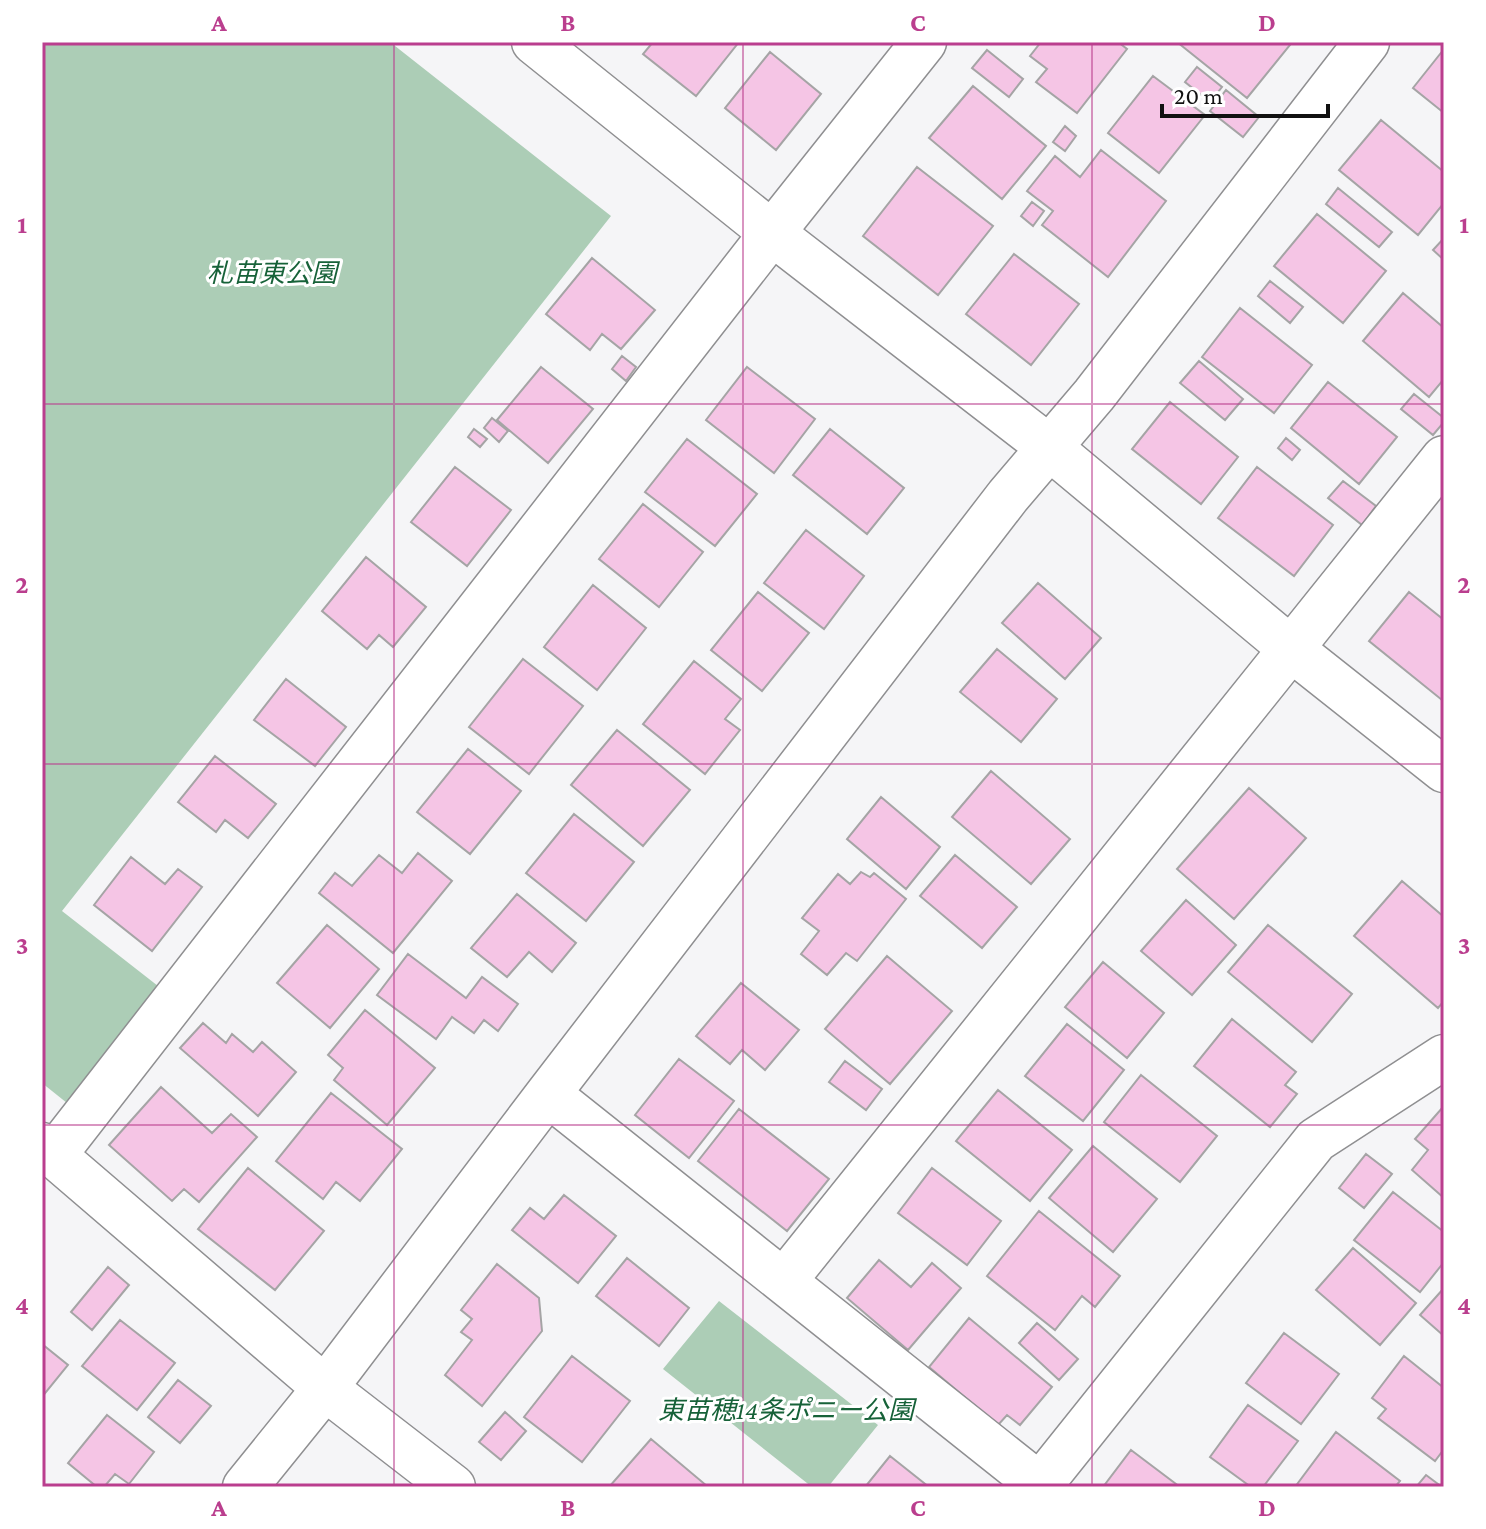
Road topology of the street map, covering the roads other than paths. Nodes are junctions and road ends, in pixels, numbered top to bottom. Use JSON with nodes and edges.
{"nodes":[{"id":1,"x":924,"y":42,"type":"edge"},
{"id":2,"x":1367,"y":42,"type":"edge"},
{"id":3,"x":555,"y":48,"type":"edge"},
{"id":4,"x":772,"y":233,"type":"junction"},
{"id":5,"x":1050,"y":448,"type":"junction"},
{"id":6,"x":1444,"y":458,"type":"edge"},
{"id":7,"x":1290,"y":648,"type":"junction"},
{"id":8,"x":1444,"y":770,"type":"edge"},
{"id":9,"x":1444,"y":1057,"type":"edge"},
{"id":10,"x":548,"y":1094,"type":"junction"},
{"id":11,"x":48,"y":1150,"type":"edge"},
{"id":12,"x":784,"y":1281,"type":"junction"},
{"id":13,"x":325,"y":1388,"type":"junction"},
{"id":14,"x":1041,"y":1486,"type":"edge"},
{"id":15,"x":245,"y":1487,"type":"edge"},
{"id":16,"x":453,"y":1487,"type":"edge"}],
"edges":[{"from":1,"to":4,"type":"street"},
{"from":2,"to":5,"type":"street"},
{"from":3,"to":4,"type":"street"},
{"from":4,"to":5,"type":"street"},
{"from":4,"to":11,"type":"street"},
{"from":5,"to":7,"type":"street"},
{"from":5,"to":10,"type":"street"},
{"from":6,"to":7,"type":"street"},
{"from":7,"to":8,"type":"street"},
{"from":7,"to":12,"type":"street"},
{"from":9,"to":14,"type":"street"},
{"from":10,"to":12,"type":"street"},
{"from":10,"to":13,"type":"street"},
{"from":11,"to":13,"type":"street"},
{"from":12,"to":14,"type":"street"},
{"from":13,"to":15,"type":"street"},
{"from":13,"to":16,"type":"street"}]}
